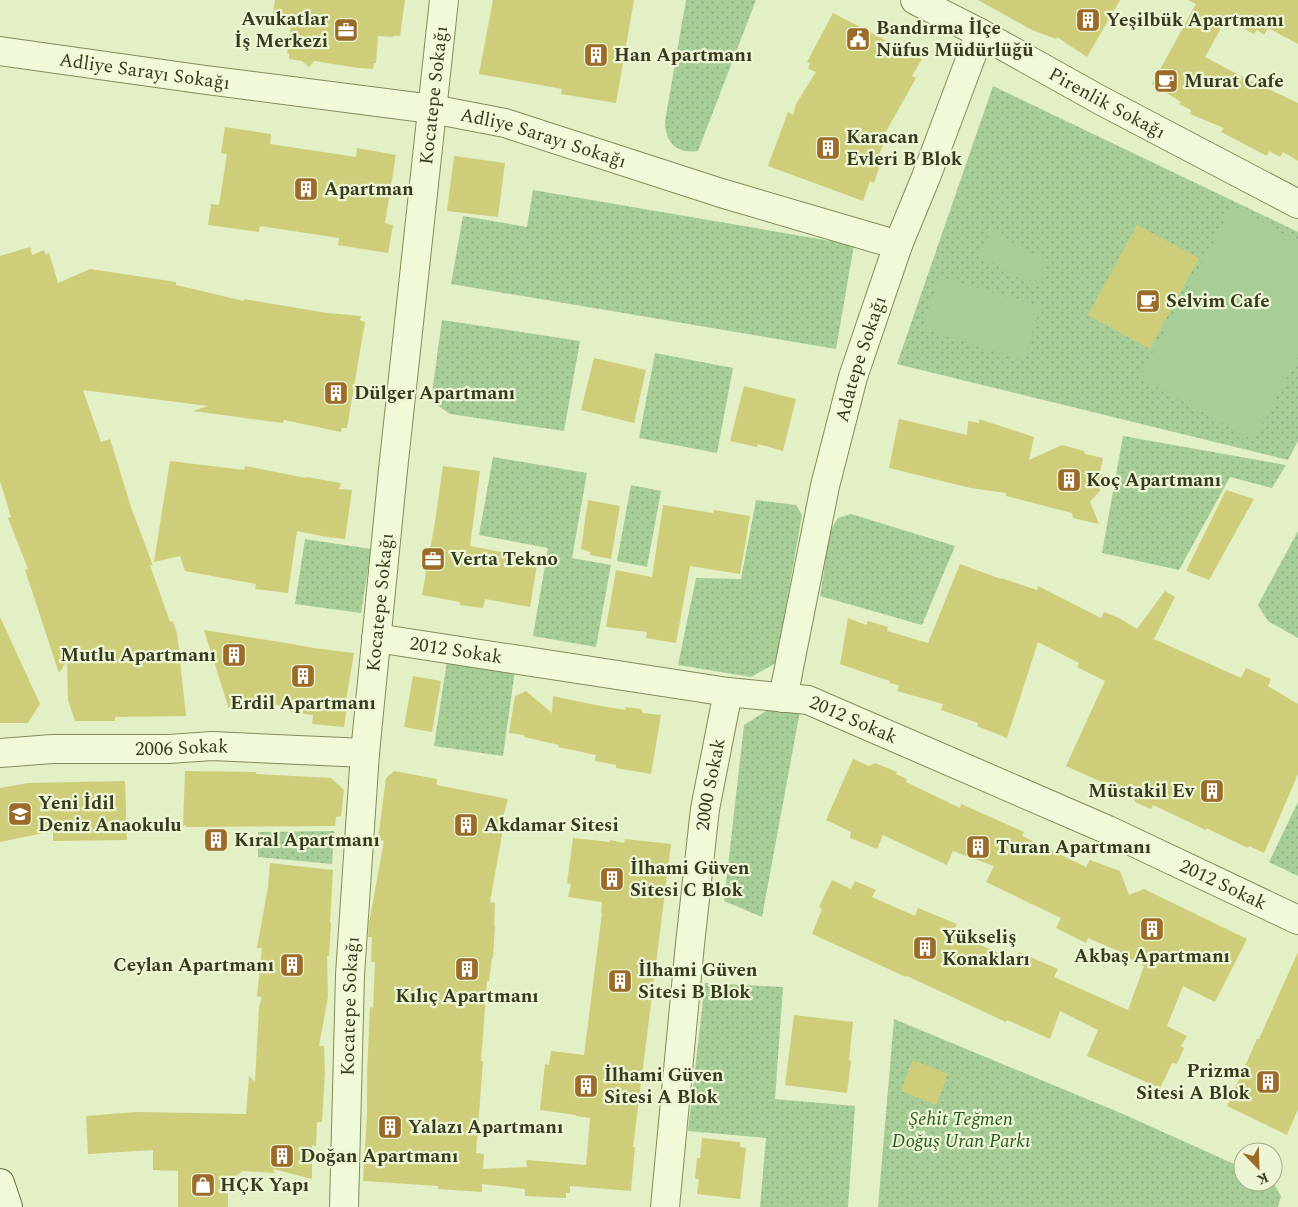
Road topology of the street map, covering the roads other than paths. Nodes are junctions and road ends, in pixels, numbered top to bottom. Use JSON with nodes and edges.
{"nodes":[{"id":1,"x":444,"y":0,"type":"edge"},
{"id":2,"x":915,"y":0,"type":"edge"},
{"id":3,"x":980,"y":33,"type":"junction"},
{"id":4,"x":0,"y":51,"type":"edge"},
{"id":5,"x":432,"y":109,"type":"junction"},
{"id":6,"x":1298,"y":204,"type":"edge"},
{"id":7,"x":898,"y":245,"type":"junction"},
{"id":8,"x":376,"y":638,"type":"junction"},
{"id":9,"x":728,"y":692,"type":"junction"},
{"id":10,"x":783,"y":698,"type":"junction"},
{"id":11,"x":0,"y":753,"type":"edge"},
{"id":12,"x":366,"y":753,"type":"junction"},
{"id":13,"x":1298,"y":920,"type":"edge"},
{"id":14,"x":0,"y":1183,"type":"edge"},
{"id":15,"x":8,"y":1207,"type":"edge"},
{"id":16,"x":344,"y":1207,"type":"edge"},
{"id":17,"x":666,"y":1207,"type":"edge"}],
"edges":[{"from":1,"to":5,"type":"street","name":"Kocatepe Sokağı"},
{"from":2,"to":3,"type":"street","name":"Pirenlik Sokağı"},
{"from":3,"to":6,"type":"street","name":"Pirenlik Sokağı"},
{"from":3,"to":7,"type":"street","name":"Adatepe Sokağı"},
{"from":4,"to":5,"type":"street","name":"Adliye Sarayı Sokağı"},
{"from":5,"to":7,"type":"street","name":"Adliye Sarayı Sokağı"},
{"from":5,"to":8,"type":"street","name":"Kocatepe Sokağı"},
{"from":7,"to":10,"type":"street","name":"Adatepe Sokağı"},
{"from":8,"to":9,"type":"street","name":"2012 Sokak"},
{"from":8,"to":12,"type":"street","name":"Kocatepe Sokağı"},
{"from":9,"to":10,"type":"street","name":"2012 Sokak"},
{"from":9,"to":17,"type":"street","name":"2000 Sokak"},
{"from":10,"to":13,"type":"street","name":"2012 Sokak"},
{"from":11,"to":12,"type":"street","name":"2006 Sokak"},
{"from":12,"to":16,"type":"street","name":"Kocatepe Sokağı"},
{"from":14,"to":15,"type":"street"}]}
